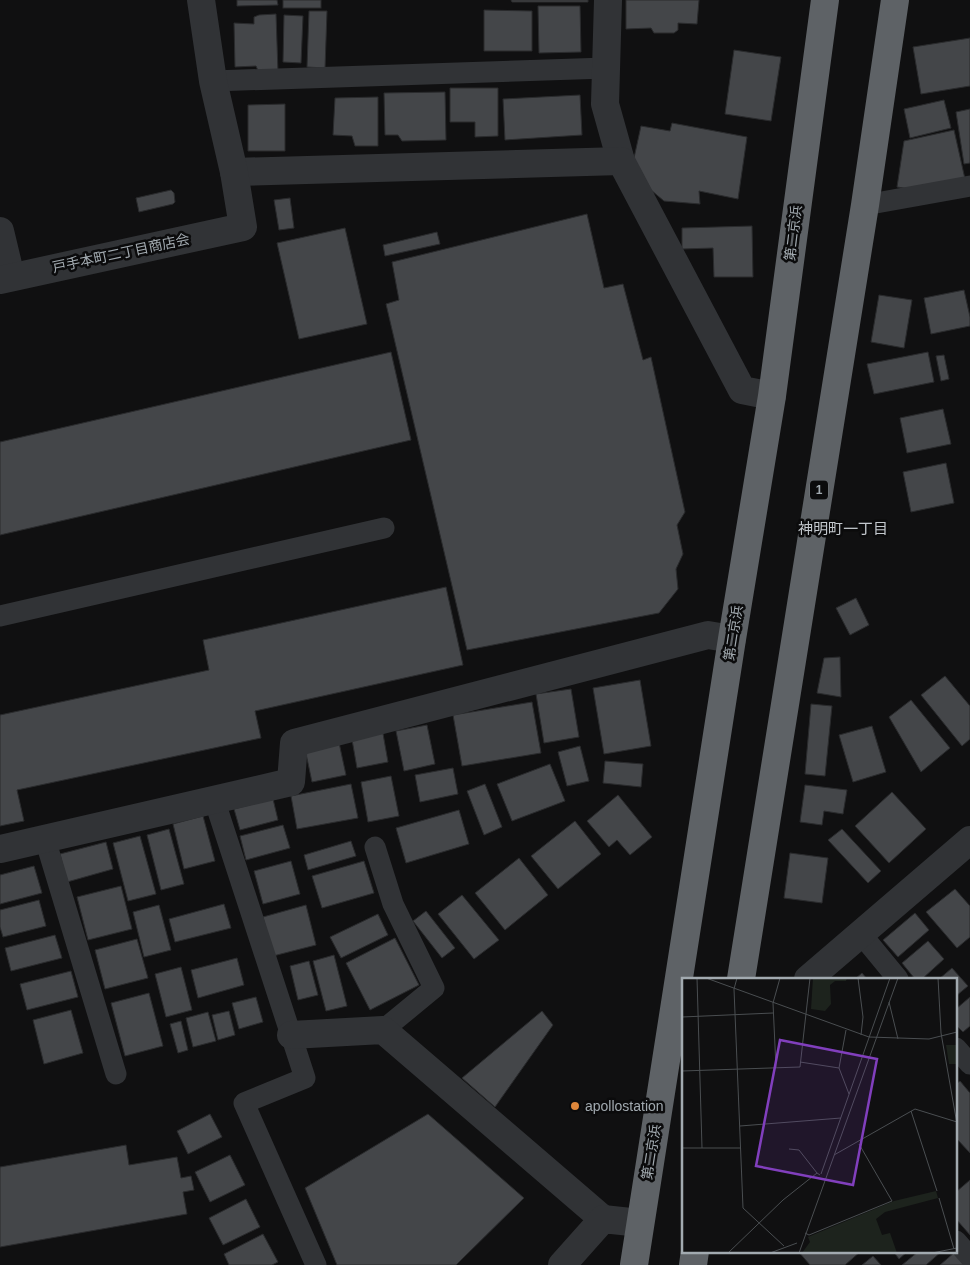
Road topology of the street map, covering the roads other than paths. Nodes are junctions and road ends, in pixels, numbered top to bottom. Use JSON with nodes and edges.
{"nodes":[{"id":1,"x":201,"y":0,"type":"edge"},
{"id":2,"x":608,"y":0,"type":"edge"},
{"id":3,"x":825,"y":0,"type":"edge"},
{"id":4,"x":895,"y":0,"type":"edge"},
{"id":5,"x":606,"y":68,"type":"junction"},
{"id":6,"x":213,"y":81,"type":"junction"},
{"id":7,"x":621,"y":161,"type":"junction"},
{"id":8,"x":234,"y":172,"type":"junction"},
{"id":9,"x":970,"y":186,"type":"edge"},
{"id":10,"x":865,"y":205,"type":"junction"},
{"id":11,"x":0,"y":232,"type":"edge"},
{"id":12,"x":6,"y":279,"type":"edge"},
{"id":13,"x":772,"y":396,"type":"junction"},
{"id":14,"x":384,"y":528,"type":"dead end"},
{"id":15,"x":0,"y":616,"type":"edge"},
{"id":16,"x":732,"y":639,"type":"junction"},
{"id":17,"x":214,"y":799,"type":"junction"},
{"id":18,"x":45,"y":838,"type":"junction"},
{"id":19,"x":375,"y":847,"type":"dead end"},
{"id":20,"x":0,"y":849,"type":"edge"},
{"id":21,"x":965,"y":854,"type":"edge"},
{"id":22,"x":861,"y":934,"type":"junction"},
{"id":23,"x":741,"y":978,"type":"edge"},
{"id":24,"x":809,"y":978,"type":"edge"},
{"id":25,"x":897,"y":978,"type":"edge"},
{"id":26,"x":383,"y":1030,"type":"junction"},
{"id":27,"x":291,"y":1035,"type":"junction"},
{"id":28,"x":958,"y":1050,"type":"edge"},
{"id":29,"x":970,"y":1064,"type":"edge"},
{"id":30,"x":116,"y":1074,"type":"dead end"},
{"id":31,"x":603,"y":1218,"type":"junction"},
{"id":32,"x":640,"y":1224,"type":"junction"},
{"id":33,"x":958,"y":1243,"type":"edge"},
{"id":34,"x":695,"y":1252,"type":"edge"},
{"id":35,"x":970,"y":1257,"type":"edge"},
{"id":36,"x":316,"y":1265,"type":"edge"},
{"id":37,"x":562,"y":1265,"type":"edge"},
{"id":38,"x":634,"y":1265,"type":"edge"},
{"id":39,"x":693,"y":1265,"type":"edge"}],
"edges":[{"from":1,"to":6,"type":"street"},
{"from":2,"to":5,"type":"street"},
{"from":3,"to":13,"type":"highway","name":"第二京浜"},
{"from":4,"to":10,"type":"highway","number":"1"},
{"from":5,"to":6,"type":"lane"},
{"from":5,"to":7,"type":"street"},
{"from":6,"to":8,"type":"street"},
{"from":7,"to":8,"type":"street"},
{"from":7,"to":13,"type":"street"},
{"from":8,"to":12,"type":"street","name":"戸手本町二丁目商店会"},
{"from":9,"to":10,"type":"lane"},
{"from":10,"to":23,"type":"highway","number":"1"},
{"from":11,"to":12,"type":"street"},
{"from":13,"to":16,"type":"highway","name":"第二京浜"},
{"from":14,"to":15,"type":"lane"},
{"from":16,"to":17,"type":"street"},
{"from":16,"to":32,"type":"highway","name":"第二京浜"},
{"from":17,"to":18,"type":"street"},
{"from":17,"to":27,"type":"lane"},
{"from":18,"to":20,"type":"street"},
{"from":18,"to":30,"type":"lane"},
{"from":19,"to":26,"type":"lane"},
{"from":21,"to":22,"type":"street"},
{"from":22,"to":24,"type":"street"},
{"from":22,"to":25,"type":"lane"},
{"from":26,"to":27,"type":"street"},
{"from":26,"to":31,"type":"street"},
{"from":27,"to":36,"type":"lane"},
{"from":28,"to":29,"type":"lane"},
{"from":31,"to":32,"type":"street"},
{"from":31,"to":37,"type":"street"},
{"from":32,"to":38,"type":"highway","name":"第二京浜"},
{"from":33,"to":35,"type":"lane"},
{"from":34,"to":39,"type":"highway"}]}
